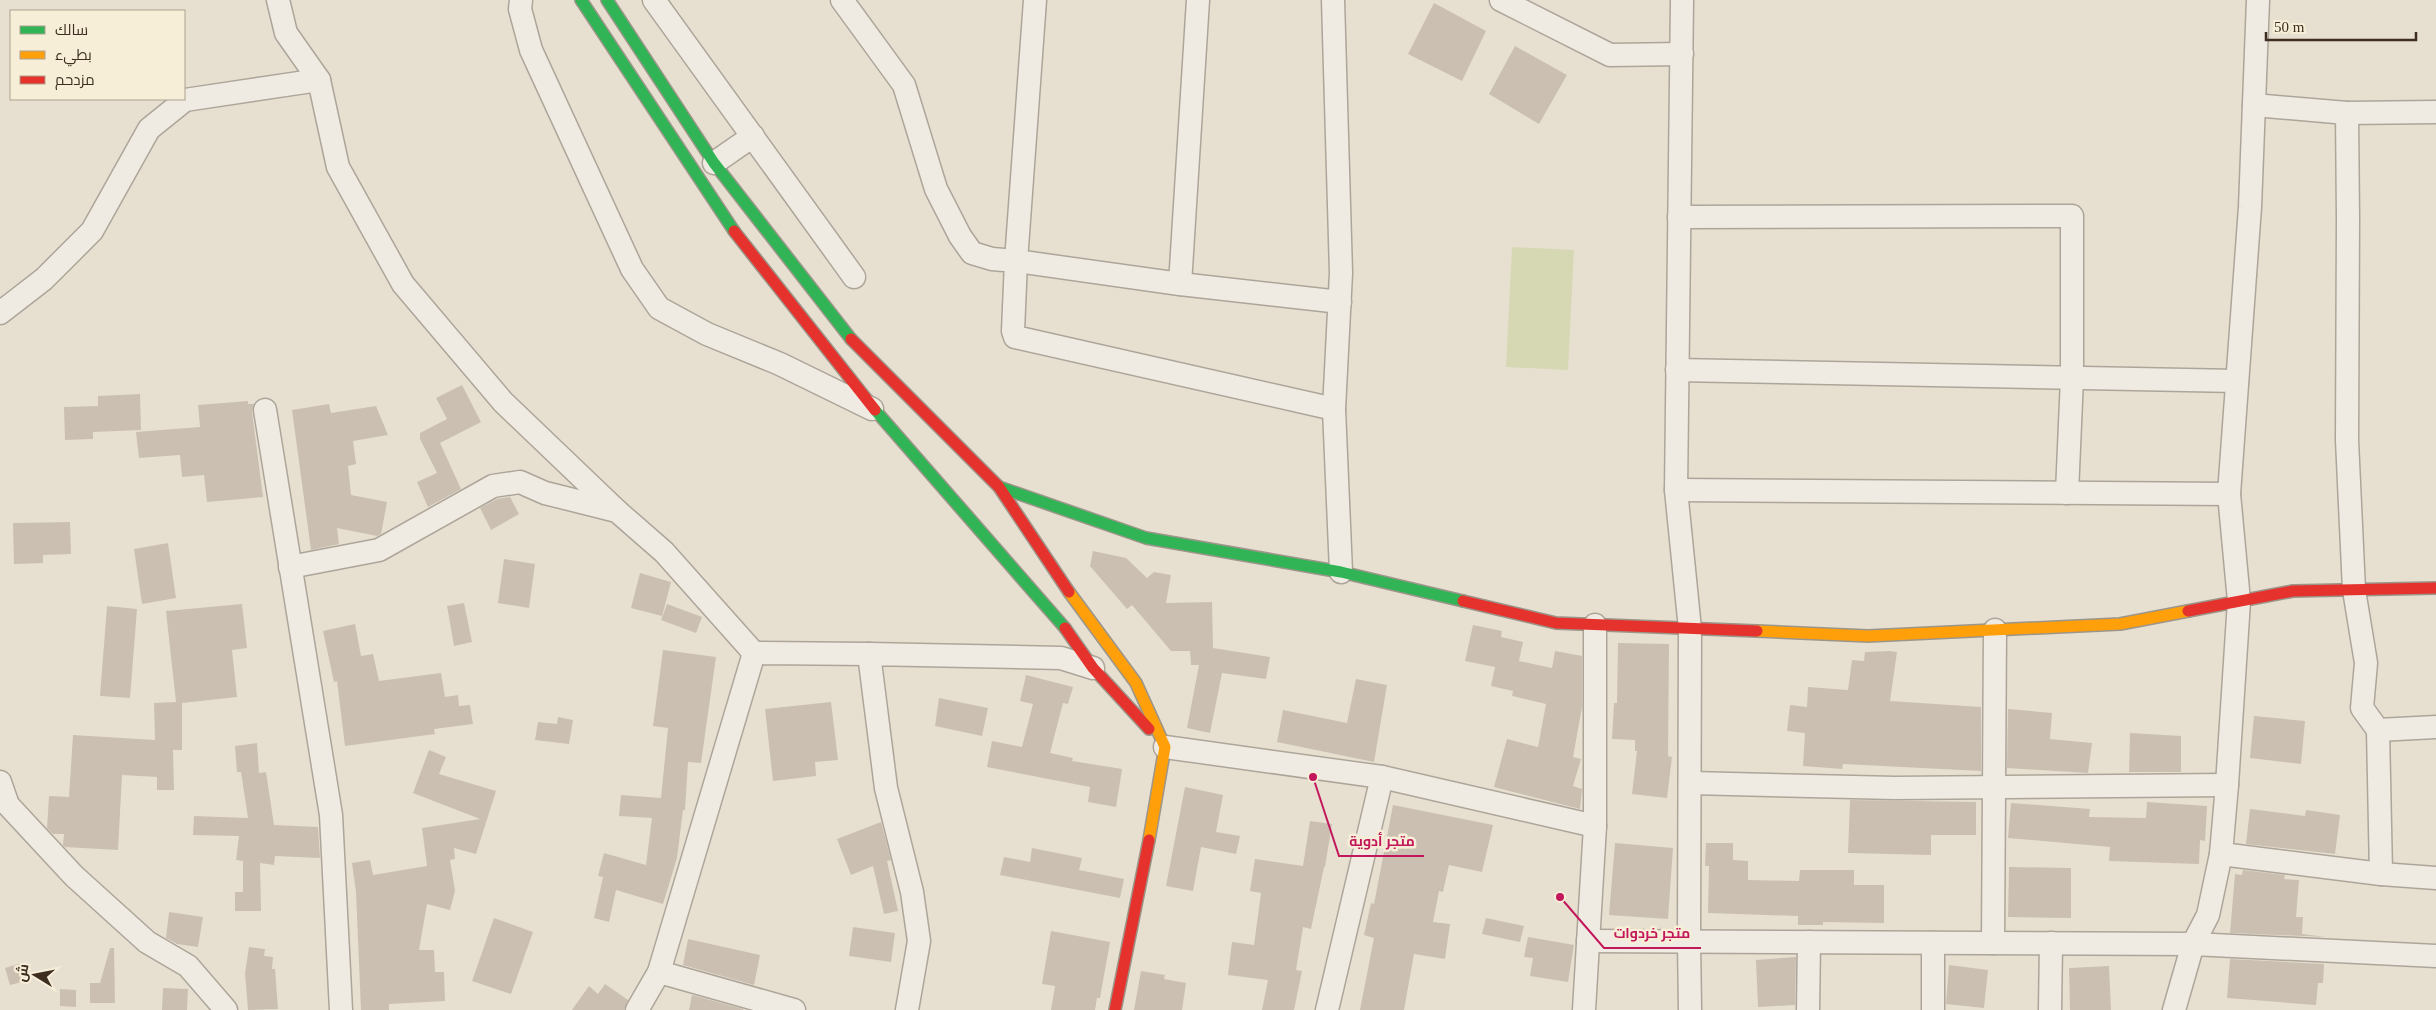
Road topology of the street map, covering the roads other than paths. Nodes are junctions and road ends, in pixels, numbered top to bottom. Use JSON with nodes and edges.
{"nodes":[{"id":1,"x":278,"y":0,"type":"edge"},
{"id":2,"x":521,"y":0,"type":"edge"},
{"id":3,"x":581,"y":0,"type":"edge"},
{"id":4,"x":607,"y":0,"type":"edge"},
{"id":5,"x":654,"y":0,"type":"edge"},
{"id":6,"x":842,"y":0,"type":"edge"},
{"id":7,"x":1035,"y":0,"type":"edge"},
{"id":8,"x":1198,"y":0,"type":"edge"},
{"id":9,"x":1333,"y":0,"type":"edge"},
{"id":10,"x":1502,"y":0,"type":"edge"},
{"id":11,"x":1682,"y":0,"type":"edge"},
{"id":12,"x":2258,"y":0,"type":"edge"},
{"id":13,"x":1682,"y":54,"type":"junction"},
{"id":14,"x":319,"y":80,"type":"junction"},
{"id":15,"x":2254,"y":105,"type":"junction"},
{"id":16,"x":2436,"y":112,"type":"edge"},
{"id":17,"x":2346,"y":113,"type":"junction"},
{"id":18,"x":753,"y":136,"type":"junction"},
{"id":19,"x":714,"y":162,"type":"junction"},
{"id":20,"x":1679,"y":217,"type":"junction"},
{"id":21,"x":1016,"y":261,"type":"junction"},
{"id":22,"x":854,"y":276,"type":"dead end"},
{"id":23,"x":1180,"y":284,"type":"junction"},
{"id":24,"x":1340,"y":302,"type":"junction"},
{"id":25,"x":0,"y":313,"type":"edge"},
{"id":26,"x":1677,"y":370,"type":"junction"},
{"id":27,"x":2072,"y":378,"type":"junction"},
{"id":28,"x":2237,"y":382,"type":"junction"},
{"id":29,"x":874,"y":409,"type":"junction"},
{"id":30,"x":1334,"y":409,"type":"junction"},
{"id":31,"x":265,"y":410,"type":"dead end"},
{"id":32,"x":1000,"y":487,"type":"junction"},
{"id":33,"x":1676,"y":490,"type":"junction"},
{"id":34,"x":2067,"y":493,"type":"junction"},
{"id":35,"x":2229,"y":494,"type":"junction"},
{"id":36,"x":617,"y":511,"type":"junction"},
{"id":37,"x":290,"y":566,"type":"junction"},
{"id":38,"x":1341,"y":572,"type":"junction"},
{"id":39,"x":2436,"y":588,"type":"edge"},
{"id":40,"x":2354,"y":590,"type":"junction"},
{"id":41,"x":2239,"y":602,"type":"junction"},
{"id":42,"x":1595,"y":625,"type":"junction"},
{"id":43,"x":1690,"y":628,"type":"junction"},
{"id":44,"x":1995,"y":630,"type":"junction"},
{"id":45,"x":754,"y":653,"type":"junction"},
{"id":46,"x":869,"y":654,"type":"junction"},
{"id":47,"x":1093,"y":668,"type":"junction"},
{"id":48,"x":2436,"y":727,"type":"edge"},
{"id":49,"x":2378,"y":730,"type":"junction"},
{"id":50,"x":1165,"y":747,"type":"junction"},
{"id":51,"x":1382,"y":777,"type":"junction"},
{"id":52,"x":0,"y":782,"type":"edge"},
{"id":53,"x":1691,"y":783,"type":"junction"},
{"id":54,"x":2227,"y":785,"type":"junction"},
{"id":55,"x":1995,"y":787,"type":"junction"},
{"id":56,"x":1595,"y":826,"type":"junction"},
{"id":57,"x":2221,"y":854,"type":"junction"},
{"id":58,"x":2380,"y":874,"type":"junction"},
{"id":59,"x":2436,"y":878,"type":"edge"},
{"id":60,"x":1588,"y":941,"type":"junction"},
{"id":61,"x":1688,"y":942,"type":"junction"},
{"id":62,"x":1809,"y":942,"type":"junction"},
{"id":63,"x":1933,"y":943,"type":"junction"},
{"id":64,"x":1993,"y":943,"type":"junction"},
{"id":65,"x":2051,"y":943,"type":"junction"},
{"id":66,"x":2193,"y":944,"type":"junction"},
{"id":67,"x":2436,"y":956,"type":"edge"},
{"id":68,"x":659,"y":972,"type":"junction"},
{"id":69,"x":226,"y":1010,"type":"edge"},
{"id":70,"x":340,"y":1010,"type":"edge"},
{"id":71,"x":638,"y":1010,"type":"edge"},
{"id":72,"x":794,"y":1010,"type":"edge"},
{"id":73,"x":907,"y":1010,"type":"edge"},
{"id":74,"x":1114,"y":1010,"type":"edge"},
{"id":75,"x":1327,"y":1010,"type":"edge"},
{"id":76,"x":1584,"y":1010,"type":"edge"},
{"id":77,"x":1690,"y":1010,"type":"edge"},
{"id":78,"x":1808,"y":1010,"type":"edge"},
{"id":79,"x":1933,"y":1010,"type":"edge"},
{"id":80,"x":2050,"y":1010,"type":"edge"},
{"id":81,"x":2174,"y":1010,"type":"edge"}],
"edges":[{"from":1,"to":14,"type":"street"},
{"from":2,"to":29,"type":"street"},
{"from":3,"to":29,"type":"main road"},
{"from":4,"to":19,"type":"main road"},
{"from":5,"to":18,"type":"street"},
{"from":6,"to":21,"type":"street"},
{"from":7,"to":21,"type":"street"},
{"from":8,"to":23,"type":"street"},
{"from":9,"to":24,"type":"street"},
{"from":10,"to":13,"type":"street"},
{"from":11,"to":13,"type":"street"},
{"from":12,"to":15,"type":"street"},
{"from":13,"to":20,"type":"street"},
{"from":14,"to":25,"type":"street"},
{"from":14,"to":36,"type":"street"},
{"from":15,"to":17,"type":"street"},
{"from":15,"to":28,"type":"street"},
{"from":16,"to":17,"type":"street"},
{"from":17,"to":40,"type":"street"},
{"from":18,"to":19,"type":"street"},
{"from":18,"to":22,"type":"street"},
{"from":19,"to":32,"type":"main road"},
{"from":20,"to":26,"type":"street"},
{"from":20,"to":27,"type":"street"},
{"from":21,"to":23,"type":"street"},
{"from":21,"to":30,"type":"street"},
{"from":23,"to":24,"type":"street"},
{"from":24,"to":30,"type":"street"},
{"from":26,"to":27,"type":"street"},
{"from":26,"to":33,"type":"street"},
{"from":27,"to":28,"type":"street"},
{"from":27,"to":34,"type":"street"},
{"from":28,"to":35,"type":"street"},
{"from":29,"to":47,"type":"main road"},
{"from":30,"to":38,"type":"street"},
{"from":31,"to":37,"type":"street"},
{"from":32,"to":38,"type":"main road"},
{"from":32,"to":50,"type":"main road"},
{"from":33,"to":34,"type":"street"},
{"from":33,"to":43,"type":"street"},
{"from":34,"to":35,"type":"street"},
{"from":35,"to":41,"type":"street"},
{"from":36,"to":37,"type":"street"},
{"from":36,"to":45,"type":"street"},
{"from":37,"to":70,"type":"street"},
{"from":38,"to":42,"type":"main road"},
{"from":39,"to":40,"type":"main road"},
{"from":40,"to":41,"type":"main road"},
{"from":40,"to":49,"type":"street"},
{"from":41,"to":44,"type":"main road"},
{"from":41,"to":54,"type":"street"},
{"from":42,"to":43,"type":"main road"},
{"from":42,"to":56,"type":"street"},
{"from":43,"to":44,"type":"main road"},
{"from":43,"to":53,"type":"street"},
{"from":44,"to":55,"type":"street"},
{"from":45,"to":46,"type":"street"},
{"from":45,"to":68,"type":"street"},
{"from":46,"to":47,"type":"street"},
{"from":46,"to":73,"type":"street"},
{"from":47,"to":50,"type":"main road"},
{"from":48,"to":49,"type":"street"},
{"from":49,"to":58,"type":"street"},
{"from":50,"to":51,"type":"street"},
{"from":50,"to":74,"type":"main road"},
{"from":51,"to":56,"type":"street"},
{"from":51,"to":75,"type":"street"},
{"from":52,"to":69,"type":"street"},
{"from":53,"to":55,"type":"street"},
{"from":53,"to":61,"type":"street"},
{"from":54,"to":55,"type":"street"},
{"from":54,"to":57,"type":"street"},
{"from":55,"to":64,"type":"street"},
{"from":56,"to":60,"type":"street"},
{"from":57,"to":58,"type":"street"},
{"from":57,"to":66,"type":"street"},
{"from":58,"to":59,"type":"street"},
{"from":60,"to":61,"type":"street"},
{"from":60,"to":76,"type":"street"},
{"from":61,"to":62,"type":"street"},
{"from":61,"to":77,"type":"street"},
{"from":62,"to":63,"type":"street"},
{"from":62,"to":78,"type":"street"},
{"from":63,"to":64,"type":"street"},
{"from":63,"to":79,"type":"street"},
{"from":64,"to":65,"type":"street"},
{"from":65,"to":66,"type":"street"},
{"from":65,"to":80,"type":"street"},
{"from":66,"to":67,"type":"street"},
{"from":66,"to":81,"type":"street"},
{"from":68,"to":71,"type":"street"},
{"from":68,"to":72,"type":"street"}]}
